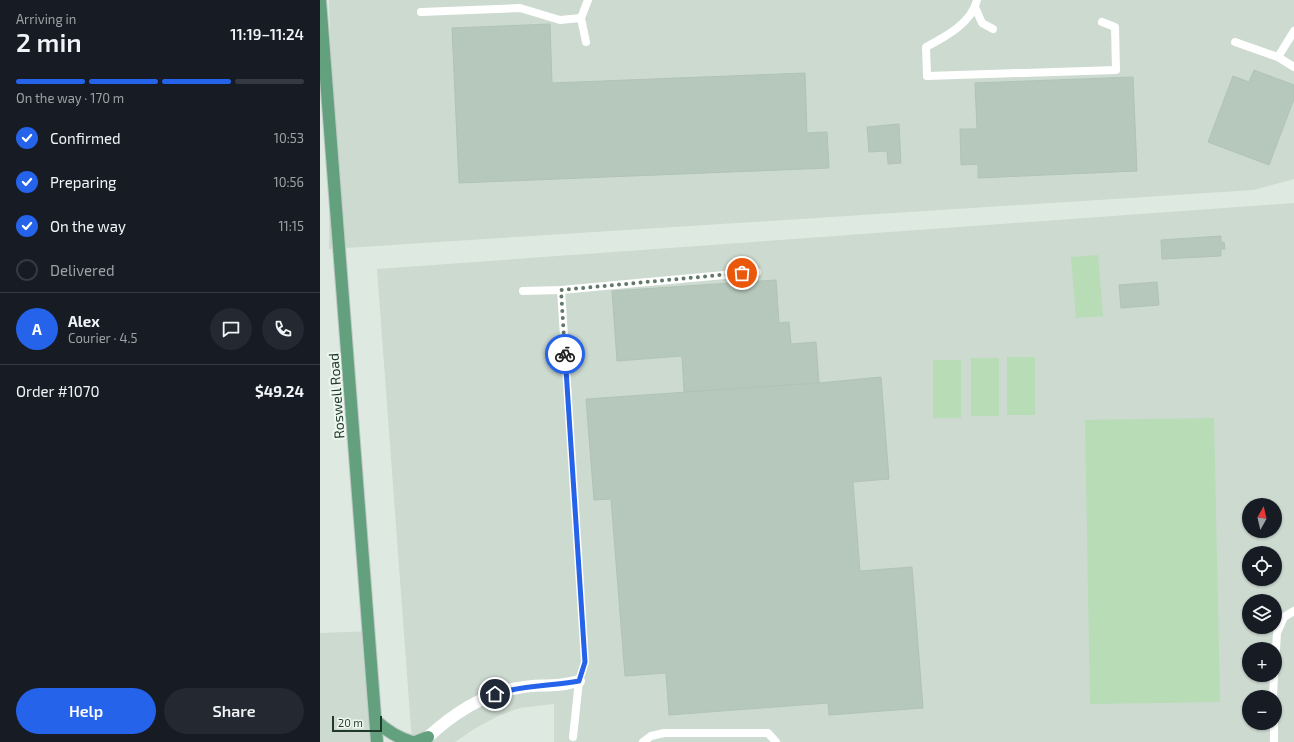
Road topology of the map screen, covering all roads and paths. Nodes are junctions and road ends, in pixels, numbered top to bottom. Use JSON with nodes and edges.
{"nodes":[{"id":1,"x":588,"y":0,"type":"edge"},
{"id":2,"x":322,"y":3,"type":"edge"},
{"id":3,"x":976,"y":4,"type":"edge"},
{"id":4,"x":421,"y":12,"type":"dead end"},
{"id":5,"x":581,"y":18,"type":"junction"},
{"id":6,"x":1102,"y":22,"type":"dead end"},
{"id":7,"x":993,"y":29,"type":"dead end"},
{"id":8,"x":1294,"y":31,"type":"edge"},
{"id":9,"x":586,"y":42,"type":"dead end"},
{"id":10,"x":1235,"y":42,"type":"dead end"},
{"id":11,"x":1278,"y":57,"type":"junction"},
{"id":12,"x":1294,"y":67,"type":"edge"},
{"id":13,"x":757,"y":272,"type":"dead end"},
{"id":14,"x":561,"y":290,"type":"junction"},
{"id":15,"x":523,"y":292,"type":"dead end"},
{"id":16,"x":1294,"y":611,"type":"edge"},
{"id":17,"x":1276,"y":642,"type":"edge"},
{"id":18,"x":579,"y":681,"type":"junction"},
{"id":19,"x":376,"y":721,"type":"junction"},
{"id":20,"x":1274,"y":730,"type":"edge"},
{"id":21,"x":574,"y":737,"type":"dead end"},
{"id":22,"x":426,"y":740,"type":"edge"},
{"id":23,"x":377,"y":742,"type":"edge"},
{"id":24,"x":412,"y":742,"type":"edge"},
{"id":25,"x":415,"y":742,"type":"edge"},
{"id":26,"x":643,"y":742,"type":"edge"},
{"id":27,"x":776,"y":742,"type":"edge"},
{"id":28,"x":1274,"y":742,"type":"edge"}],
"edges":[{"from":1,"to":5,"type":"lane"},
{"from":2,"to":19,"type":"main road","name":"Roswell Road"},
{"from":3,"to":6,"type":"lane"},
{"from":3,"to":7,"type":"lane"},
{"from":4,"to":5,"type":"lane"},
{"from":5,"to":9,"type":"lane"},
{"from":8,"to":11,"type":"lane"},
{"from":10,"to":11,"type":"lane"},
{"from":11,"to":12,"type":"lane"},
{"from":13,"to":14,"type":"lane"},
{"from":14,"to":15,"type":"lane"},
{"from":14,"to":18,"type":"lane"},
{"from":16,"to":17,"type":"lane"},
{"from":18,"to":21,"type":"lane"},
{"from":18,"to":22,"type":"street"},
{"from":19,"to":23,"type":"main road","name":"Roswell Road"},
{"from":19,"to":24,"type":"main road"},
{"from":20,"to":28,"type":"lane"},
{"from":22,"to":25,"type":"main road"},
{"from":26,"to":27,"type":"lane"}]}
